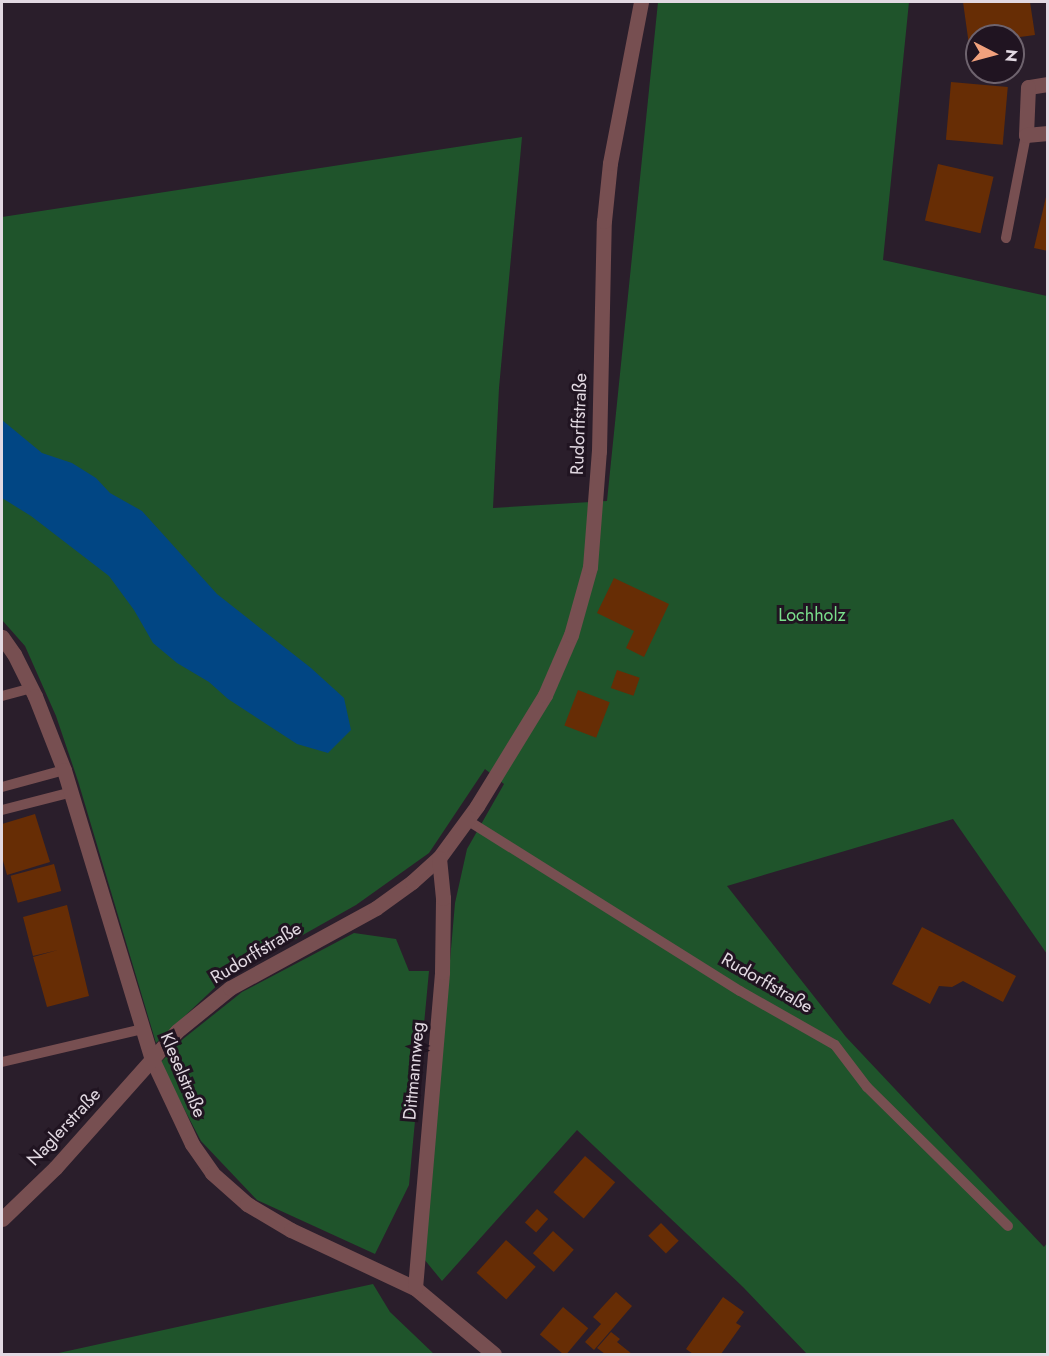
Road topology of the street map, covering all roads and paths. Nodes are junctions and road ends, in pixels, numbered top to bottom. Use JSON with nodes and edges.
{"nodes":[{"id":1,"x":641,"y":2,"type":"edge"},
{"id":2,"x":1047,"y":84,"type":"edge"},
{"id":3,"x":1047,"y":133,"type":"edge"},
{"id":4,"x":1026,"y":135,"type":"junction"},
{"id":5,"x":1006,"y":238,"type":"dead end"},
{"id":6,"x":2,"y":637,"type":"edge"},
{"id":7,"x":31,"y":688,"type":"junction"},
{"id":8,"x":2,"y":696,"type":"edge"},
{"id":9,"x":64,"y":770,"type":"junction"},
{"id":10,"x":2,"y":787,"type":"edge"},
{"id":11,"x":72,"y":792,"type":"junction"},
{"id":12,"x":2,"y":810,"type":"edge"},
{"id":13,"x":467,"y":820,"type":"junction"},
{"id":14,"x":439,"y":858,"type":"junction"},
{"id":15,"x":143,"y":1029,"type":"junction"},
{"id":16,"x":152,"y":1059,"type":"junction"},
{"id":17,"x":2,"y":1062,"type":"edge"},
{"id":18,"x":2,"y":1219,"type":"edge"},
{"id":19,"x":1008,"y":1226,"type":"dead end"},
{"id":20,"x":415,"y":1288,"type":"junction"},
{"id":21,"x":494,"y":1354,"type":"edge"}],
"edges":[{"from":1,"to":13,"type":"street","name":"Rudorffstraße"},
{"from":2,"to":4,"type":"street"},
{"from":3,"to":4,"type":"street"},
{"from":4,"to":5,"type":"lane"},
{"from":6,"to":7,"type":"street","name":"Kleselstraße"},
{"from":7,"to":8,"type":"lane"},
{"from":7,"to":9,"type":"street","name":"Kleselstraße"},
{"from":9,"to":10,"type":"lane"},
{"from":9,"to":11,"type":"street","name":"Kleselstraße"},
{"from":11,"to":12,"type":"lane"},
{"from":11,"to":15,"type":"street","name":"Kleselstraße"},
{"from":13,"to":14,"type":"street","name":"Rudorffstraße"},
{"from":13,"to":19,"type":"lane","name":"Rudorffstraße"},
{"from":14,"to":16,"type":"street","name":"Rudorffstraße"},
{"from":14,"to":20,"type":"street","name":"Dittmannweg"},
{"from":15,"to":16,"type":"street","name":"Kleselstraße"},
{"from":15,"to":17,"type":"lane"},
{"from":16,"to":18,"type":"street","name":"Naglerstraße"},
{"from":16,"to":20,"type":"street","name":"Kleselstraße"},
{"from":20,"to":21,"type":"street","name":"Kleselstraße"}]}
